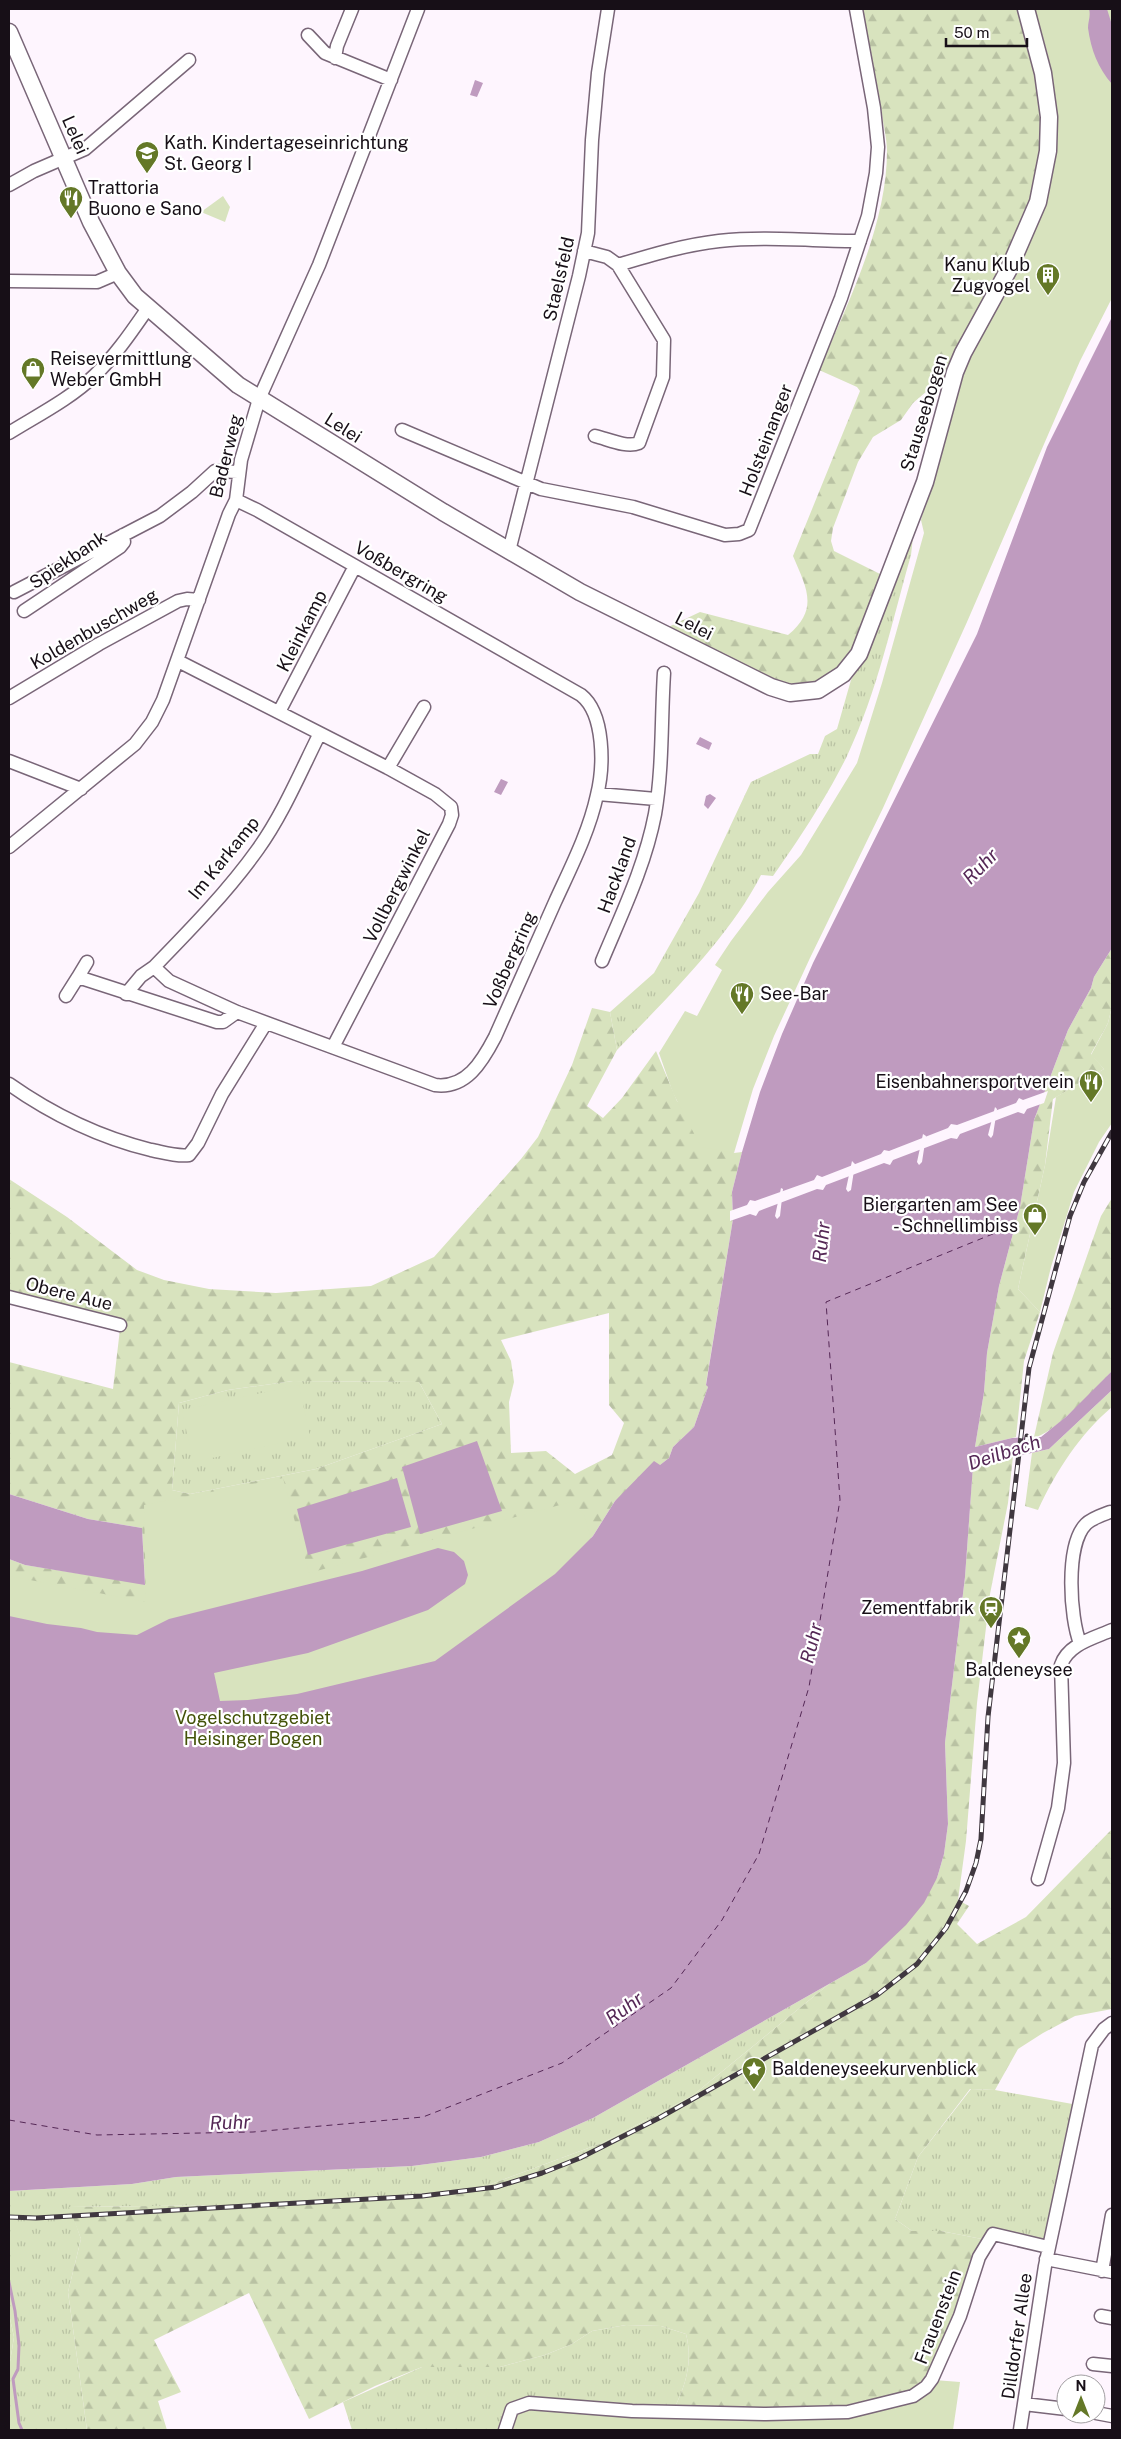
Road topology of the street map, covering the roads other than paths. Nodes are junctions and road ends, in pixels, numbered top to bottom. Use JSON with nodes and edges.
{"nodes":[{"id":1,"x":352,"y":9,"type":"edge"},
{"id":2,"x":418,"y":9,"type":"edge"},
{"id":3,"x":608,"y":9,"type":"edge"},
{"id":4,"x":856,"y":9,"type":"edge"},
{"id":5,"x":1026,"y":9,"type":"edge"},
{"id":6,"x":9,"y":32,"type":"edge"},
{"id":7,"x":308,"y":34,"type":"dead end"},
{"id":8,"x":12,"y":49,"type":"edge"},
{"id":9,"x":335,"y":58,"type":"junction"},
{"id":10,"x":189,"y":60,"type":"dead end"},
{"id":11,"x":391,"y":80,"type":"junction"},
{"id":12,"x":64,"y":159,"type":"junction"},
{"id":13,"x":9,"y":185,"type":"edge"},
{"id":14,"x":860,"y":241,"type":"junction"},
{"id":15,"x":584,"y":251,"type":"junction"},
{"id":16,"x":618,"y":265,"type":"junction"},
{"id":17,"x":118,"y":273,"type":"junction"},
{"id":18,"x":9,"y":281,"type":"edge"},
{"id":19,"x":148,"y":308,"type":"junction"},
{"id":20,"x":259,"y":399,"type":"junction"},
{"id":21,"x":402,"y":430,"type":"dead end"},
{"id":22,"x":9,"y":433,"type":"edge"},
{"id":23,"x":595,"y":436,"type":"dead end"},
{"id":24,"x":238,"y":472,"type":"junction"},
{"id":25,"x":526,"y":484,"type":"junction"},
{"id":26,"x":236,"y":500,"type":"junction"},
{"id":27,"x":123,"y":535,"type":"junction"},
{"id":28,"x":509,"y":551,"type":"junction"},
{"id":29,"x":355,"y":566,"type":"junction"},
{"id":30,"x":14,"y":592,"type":"dead end"},
{"id":31,"x":199,"y":600,"type":"junction"},
{"id":32,"x":24,"y":611,"type":"dead end"},
{"id":33,"x":178,"y":661,"type":"junction"},
{"id":34,"x":664,"y":673,"type":"dead end"},
{"id":35,"x":810,"y":693,"type":"joint"},
{"id":36,"x":9,"y":698,"type":"edge"},
{"id":37,"x":424,"y":706,"type":"dead end"},
{"id":38,"x":279,"y":712,"type":"junction"},
{"id":39,"x":320,"y":734,"type":"junction"},
{"id":40,"x":9,"y":761,"type":"edge"},
{"id":41,"x":388,"y":768,"type":"junction"},
{"id":42,"x":82,"y":789,"type":"junction"},
{"id":43,"x":598,"y":794,"type":"junction"},
{"id":44,"x":656,"y":799,"type":"junction"},
{"id":45,"x":9,"y":847,"type":"edge"},
{"id":46,"x":602,"y":961,"type":"dead end"},
{"id":47,"x":87,"y":962,"type":"dead end"},
{"id":48,"x":154,"y":967,"type":"junction"},
{"id":49,"x":78,"y":977,"type":"junction"},
{"id":50,"x":126,"y":994,"type":"junction"},
{"id":51,"x":66,"y":996,"type":"dead end"},
{"id":52,"x":237,"y":1012,"type":"junction"},
{"id":53,"x":266,"y":1023,"type":"junction"},
{"id":54,"x":333,"y":1047,"type":"junction"},
{"id":55,"x":9,"y":1084,"type":"edge"},
{"id":56,"x":9,"y":1297,"type":"edge"},
{"id":57,"x":120,"y":1325,"type":"dead end"},
{"id":58,"x":1110,"y":1512,"type":"dead end"},
{"id":59,"x":1112,"y":1630,"type":"edge"},
{"id":60,"x":1080,"y":1643,"type":"junction"},
{"id":61,"x":1038,"y":1879,"type":"dead end"},
{"id":62,"x":1112,"y":2022,"type":"edge"},
{"id":63,"x":1112,"y":2215,"type":"edge"},
{"id":64,"x":1112,"y":2252,"type":"edge"},
{"id":65,"x":1047,"y":2253,"type":"junction"},
{"id":66,"x":1107,"y":2271,"type":"edge"},
{"id":67,"x":1093,"y":2364,"type":"dead end"},
{"id":68,"x":1112,"y":2366,"type":"edge"},
{"id":69,"x":1024,"y":2404,"type":"junction"},
{"id":70,"x":1056,"y":2408,"type":"edge"},
{"id":71,"x":505,"y":2430,"type":"edge"},
{"id":72,"x":1020,"y":2430,"type":"edge"}],
"edges":[{"from":1,"to":9,"type":"street"},
{"from":2,"to":11,"type":"street","name":"Baderweg"},
{"from":3,"to":15,"type":"street","name":"Staelsfeld"},
{"from":4,"to":14,"type":"street","name":"Holsteinanger"},
{"from":5,"to":35,"type":"street","name":"Stauseebogen"},
{"from":6,"to":8,"type":"street","name":"Lelei"},
{"from":7,"to":9,"type":"street"},
{"from":8,"to":12,"type":"street","name":"Lelei"},
{"from":9,"to":11,"type":"street"},
{"from":10,"to":12,"type":"street"},
{"from":11,"to":20,"type":"street","name":"Baderweg"},
{"from":12,"to":13,"type":"street"},
{"from":12,"to":17,"type":"street","name":"Lelei"},
{"from":14,"to":16,"type":"street"},
{"from":14,"to":25,"type":"street","name":"Holsteinanger"},
{"from":15,"to":16,"type":"street"},
{"from":15,"to":25,"type":"street","name":"Staelsfeld"},
{"from":16,"to":23,"type":"street"},
{"from":17,"to":18,"type":"street"},
{"from":17,"to":19,"type":"street","name":"Lelei"},
{"from":19,"to":20,"type":"street","name":"Lelei"},
{"from":19,"to":22,"type":"street"},
{"from":20,"to":24,"type":"street","name":"Baderweg"},
{"from":20,"to":28,"type":"street","name":"Lelei"},
{"from":21,"to":25,"type":"street","name":"Holsteinanger"},
{"from":24,"to":26,"type":"street","name":"Baderweg"},
{"from":24,"to":27,"type":"street","name":"Spiekbank"},
{"from":25,"to":28,"type":"street","name":"Staelsfeld"},
{"from":26,"to":29,"type":"street","name":"Voßbergring"},
{"from":26,"to":31,"type":"street","name":"Baderweg"},
{"from":27,"to":30,"type":"street","name":"Spiekbank"},
{"from":27,"to":32,"type":"street","name":"Spiekbank"},
{"from":28,"to":35,"type":"street","name":"Lelei"},
{"from":29,"to":38,"type":"street","name":"Kleinkamp"},
{"from":29,"to":43,"type":"street","name":"Voßbergring"},
{"from":31,"to":33,"type":"street","name":"Baderweg"},
{"from":31,"to":36,"type":"street","name":"Koldenbuschweg"},
{"from":33,"to":38,"type":"street","name":"Vollbergwinkel"},
{"from":33,"to":42,"type":"street","name":"Baderweg"},
{"from":34,"to":44,"type":"street","name":"Hackland"},
{"from":37,"to":41,"type":"street"},
{"from":38,"to":39,"type":"street","name":"Vollbergwinkel"},
{"from":39,"to":41,"type":"street","name":"Vollbergwinkel"},
{"from":39,"to":48,"type":"street","name":"Im Karkamp"},
{"from":40,"to":42,"type":"street"},
{"from":41,"to":54,"type":"street","name":"Vollbergwinkel"},
{"from":42,"to":45,"type":"street","name":"Baderweg"},
{"from":43,"to":44,"type":"street"},
{"from":43,"to":54,"type":"street","name":"Voßbergring"},
{"from":44,"to":46,"type":"street","name":"Hackland"},
{"from":47,"to":49,"type":"street"},
{"from":48,"to":50,"type":"street","name":"Im Karkamp"},
{"from":48,"to":52,"type":"street"},
{"from":49,"to":50,"type":"street"},
{"from":49,"to":51,"type":"street"},
{"from":50,"to":52,"type":"street"},
{"from":52,"to":53,"type":"street"},
{"from":53,"to":54,"type":"street","name":"Voßbergring"},
{"from":53,"to":55,"type":"street"},
{"from":56,"to":57,"type":"street","name":"Obere Aue"},
{"from":58,"to":60,"type":"street"},
{"from":59,"to":60,"type":"street"},
{"from":60,"to":61,"type":"street"},
{"from":62,"to":65,"type":"street"},
{"from":63,"to":66,"type":"street"},
{"from":64,"to":66,"type":"street"},
{"from":65,"to":66,"type":"street"},
{"from":65,"to":69,"type":"street","name":"Dilldorfer Allee"},
{"from":65,"to":71,"type":"street","name":"Frauenstein"},
{"from":67,"to":68,"type":"street"},
{"from":69,"to":70,"type":"street"},
{"from":69,"to":72,"type":"street","name":"Dilldorfer Allee"}]}
